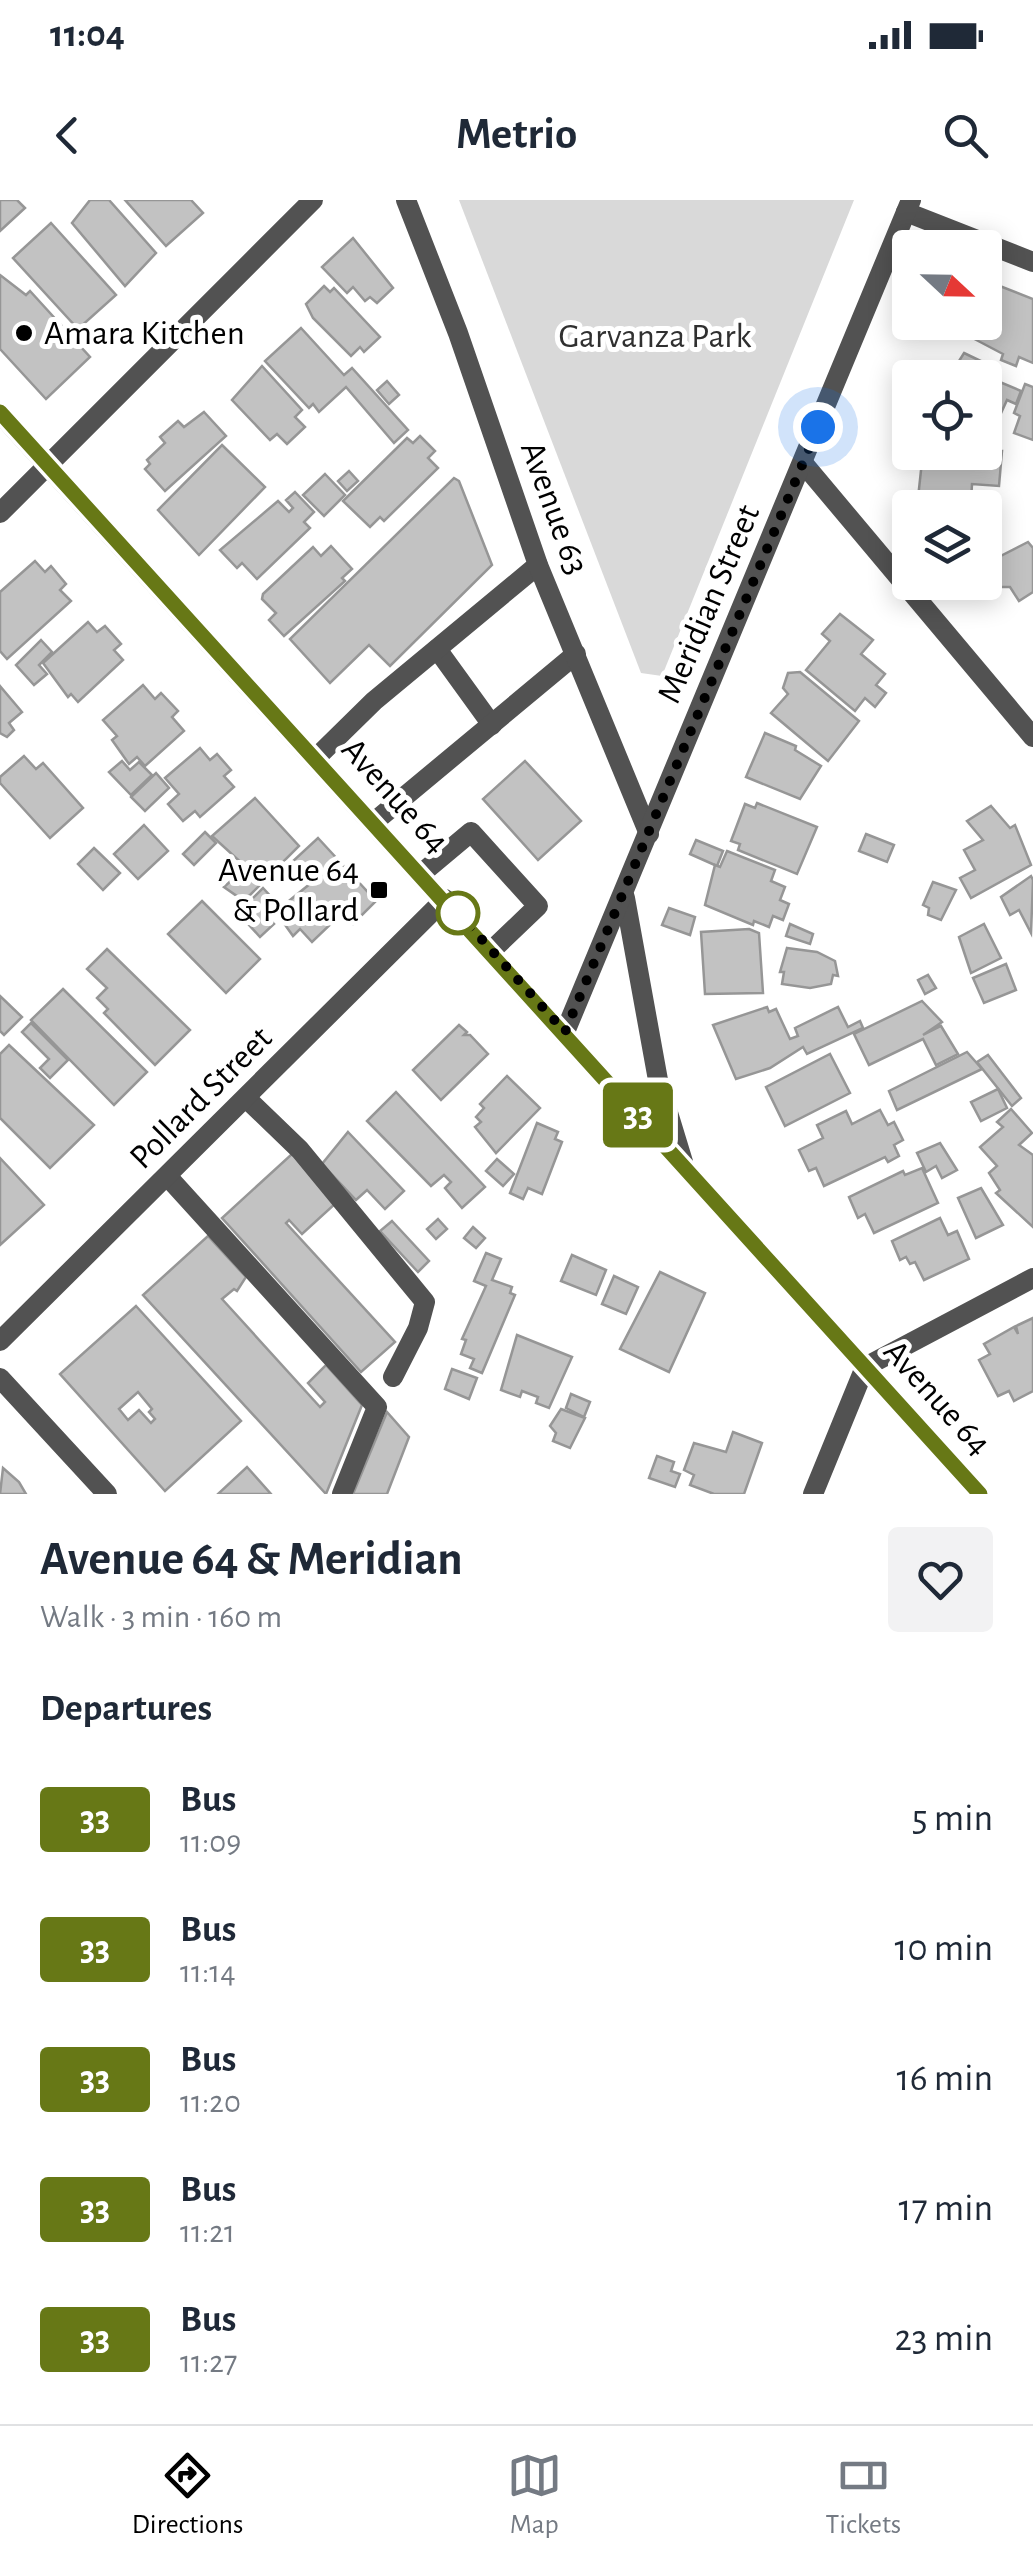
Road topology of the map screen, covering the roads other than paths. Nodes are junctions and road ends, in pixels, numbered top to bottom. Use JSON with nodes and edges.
{"nodes":[{"id":1,"x":314,"y":200,"type":"edge"},
{"id":2,"x":406,"y":200,"type":"edge"},
{"id":3,"x":908,"y":206,"type":"edge"},
{"id":4,"x":1033,"y":262,"type":"edge"},
{"id":5,"x":0,"y":412,"type":"edge"},
{"id":6,"x":804,"y":463,"type":"junction"},
{"id":7,"x":48,"y":465,"type":"junction"},
{"id":8,"x":0,"y":513,"type":"edge"},
{"id":9,"x":538,"y":565,"type":"junction"},
{"id":10,"x":437,"y":648,"type":"junction"},
{"id":11,"x":576,"y":654,"type":"junction"},
{"id":12,"x":492,"y":724,"type":"junction"},
{"id":13,"x":1033,"y":737,"type":"edge"},
{"id":14,"x":316,"y":758,"type":"junction"},
{"id":15,"x":374,"y":822,"type":"junction"},
{"id":16,"x":649,"y":834,"type":"junction"},
{"id":17,"x":422,"y":873,"type":"junction"},
{"id":18,"x":624,"y":896,"type":"junction"},
{"id":19,"x":445,"y":899,"type":"junction"},
{"id":20,"x":491,"y":950,"type":"junction"},
{"id":21,"x":565,"y":1032,"type":"junction"},
{"id":22,"x":247,"y":1099,"type":"junction"},
{"id":23,"x":685,"y":1168,"type":"junction"},
{"id":24,"x":168,"y":1177,"type":"junction"},
{"id":25,"x":1033,"y":1278,"type":"edge"},
{"id":26,"x":0,"y":1340,"type":"edge"},
{"id":27,"x":866,"y":1367,"type":"junction"},
{"id":28,"x":0,"y":1378,"type":"edge"},
{"id":29,"x":392,"y":1378,"type":"dead end"},
{"id":30,"x":107,"y":1494,"type":"edge"},
{"id":31,"x":342,"y":1494,"type":"edge"},
{"id":32,"x":813,"y":1494,"type":"edge"},
{"id":33,"x":980,"y":1494,"type":"edge"}],
"edges":[{"from":1,"to":7,"type":"street"},
{"from":2,"to":9,"type":"street","name":"Avenue 63"},
{"from":3,"to":4,"type":"street"},
{"from":3,"to":6,"type":"street","name":"Meridian Street"},
{"from":5,"to":7,"type":"street","name":"Avenue 64"},
{"from":6,"to":13,"type":"street"},
{"from":6,"to":16,"type":"street","name":"Meridian Street"},
{"from":7,"to":8,"type":"street"},
{"from":7,"to":14,"type":"street","name":"Avenue 64"},
{"from":9,"to":10,"type":"street"},
{"from":9,"to":11,"type":"street","name":"Avenue 63"},
{"from":10,"to":12,"type":"street"},
{"from":10,"to":14,"type":"street"},
{"from":11,"to":12,"type":"street"},
{"from":11,"to":16,"type":"street","name":"Avenue 63"},
{"from":12,"to":15,"type":"street"},
{"from":14,"to":15,"type":"street","name":"Avenue 64"},
{"from":15,"to":17,"type":"street","name":"Avenue 64"},
{"from":16,"to":18,"type":"street","name":"Meridian Street"},
{"from":17,"to":19,"type":"street","name":"Avenue 64"},
{"from":17,"to":20,"type":"street"},
{"from":18,"to":21,"type":"street","name":"Meridian Street"},
{"from":18,"to":23,"type":"street"},
{"from":19,"to":20,"type":"street","name":"Avenue 64"},
{"from":19,"to":22,"type":"street","name":"Pollard Street"},
{"from":20,"to":21,"type":"street","name":"Avenue 64"},
{"from":21,"to":23,"type":"street","name":"Avenue 64"},
{"from":22,"to":24,"type":"street","name":"Pollard Street"},
{"from":22,"to":29,"type":"street"},
{"from":23,"to":27,"type":"street","name":"Avenue 64"},
{"from":24,"to":26,"type":"street","name":"Pollard Street"},
{"from":24,"to":31,"type":"street"},
{"from":25,"to":27,"type":"street"},
{"from":27,"to":32,"type":"street"},
{"from":27,"to":33,"type":"street","name":"Avenue 64"},
{"from":28,"to":30,"type":"street"}]}
